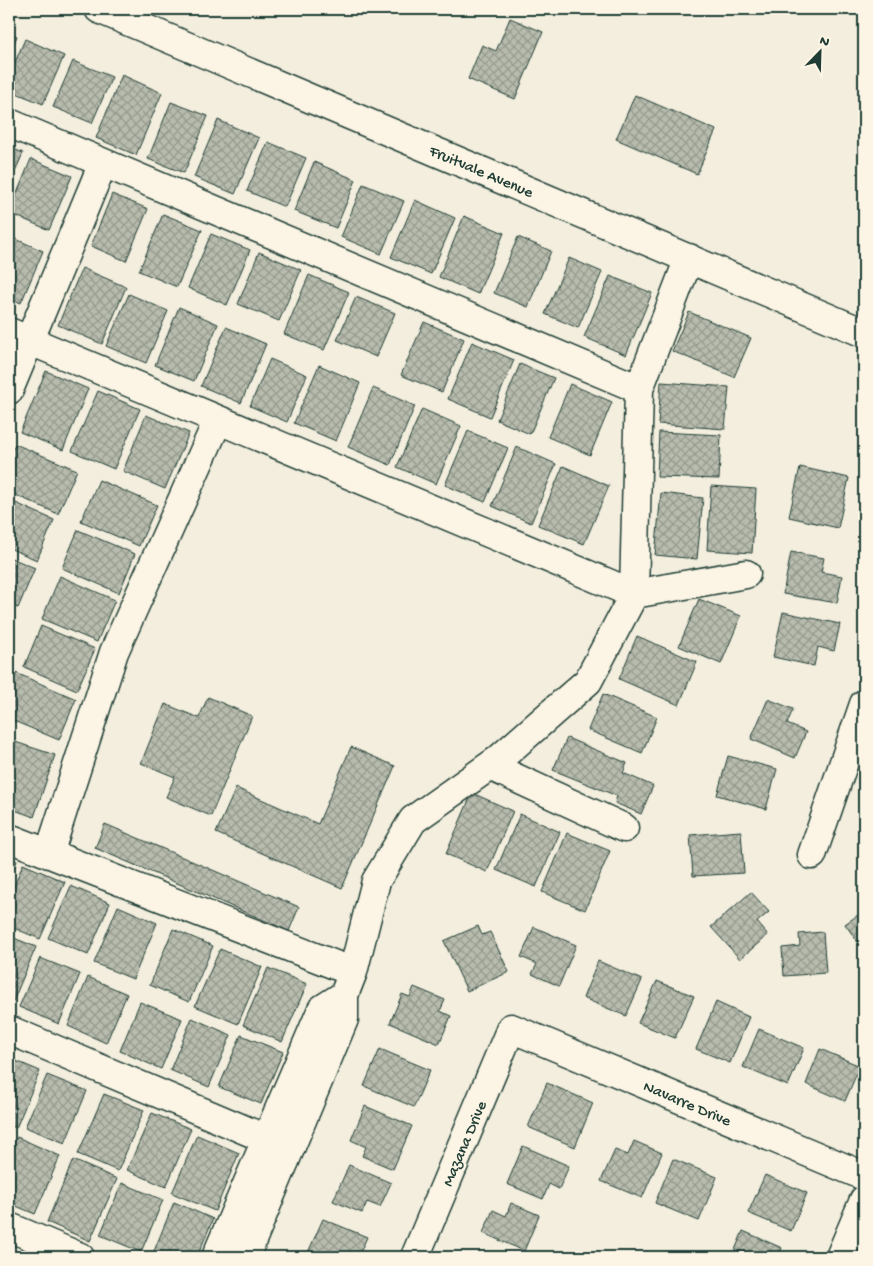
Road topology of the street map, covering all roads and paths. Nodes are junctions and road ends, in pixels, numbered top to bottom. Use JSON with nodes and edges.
{"nodes":[{"id":1,"x":99,"y":9,"type":"edge"},
{"id":2,"x":9,"y":123,"type":"edge"},
{"id":3,"x":102,"y":163,"type":"junction"},
{"id":4,"x":689,"y":258,"type":"junction"},
{"id":5,"x":864,"y":333,"type":"edge"},
{"id":6,"x":19,"y":337,"type":"edge"},
{"id":7,"x":639,"y":389,"type":"junction"},
{"id":8,"x":9,"y":390,"type":"edge"},
{"id":9,"x":218,"y":420,"type":"junction"},
{"id":10,"x":746,"y":574,"type":"dead end"},
{"id":11,"x":634,"y":594,"type":"junction"},
{"id":12,"x":864,"y":704,"type":"edge"},
{"id":13,"x":490,"y":766,"type":"junction"},
{"id":14,"x":624,"y":828,"type":"dead end"},
{"id":15,"x":9,"y":838,"type":"edge"},
{"id":16,"x":49,"y":854,"type":"junction"},
{"id":17,"x":812,"y":855,"type":"dead end"},
{"id":18,"x":349,"y":984,"type":"junction"},
{"id":19,"x":511,"y":1028,"type":"joint"},
{"id":20,"x":9,"y":1030,"type":"edge"},
{"id":21,"x":279,"y":1143,"type":"junction"},
{"id":22,"x":864,"y":1176,"type":"edge"},
{"id":23,"x":864,"y":1200,"type":"edge"},
{"id":24,"x":9,"y":1227,"type":"edge"},
{"id":25,"x":80,"y":1257,"type":"edge"},
{"id":26,"x":216,"y":1257,"type":"edge"},
{"id":27,"x":245,"y":1257,"type":"edge"},
{"id":28,"x":414,"y":1257,"type":"edge"},
{"id":29,"x":840,"y":1257,"type":"edge"}],
"edges":[{"from":1,"to":4,"type":"street","name":"Fruitvale Avenue"},
{"from":2,"to":3,"type":"street"},
{"from":3,"to":6,"type":"street"},
{"from":3,"to":7,"type":"street"},
{"from":4,"to":5,"type":"street","name":"Fruitvale Avenue"},
{"from":4,"to":7,"type":"street"},
{"from":6,"to":8,"type":"street"},
{"from":6,"to":9,"type":"street"},
{"from":7,"to":11,"type":"street"},
{"from":9,"to":11,"type":"street"},
{"from":9,"to":16,"type":"street"},
{"from":10,"to":11,"type":"street"},
{"from":11,"to":13,"type":"street"},
{"from":12,"to":17,"type":"street"},
{"from":13,"to":14,"type":"street"},
{"from":13,"to":18,"type":"street"},
{"from":15,"to":16,"type":"street"},
{"from":16,"to":18,"type":"street"},
{"from":18,"to":21,"type":"street"},
{"from":19,"to":22,"type":"street","name":"Navarre Drive"},
{"from":19,"to":28,"type":"street","name":"Mazana Drive"},
{"from":20,"to":21,"type":"street"},
{"from":21,"to":26,"type":"street"},
{"from":21,"to":27,"type":"street"},
{"from":23,"to":29,"type":"street"},
{"from":24,"to":25,"type":"street"}]}
